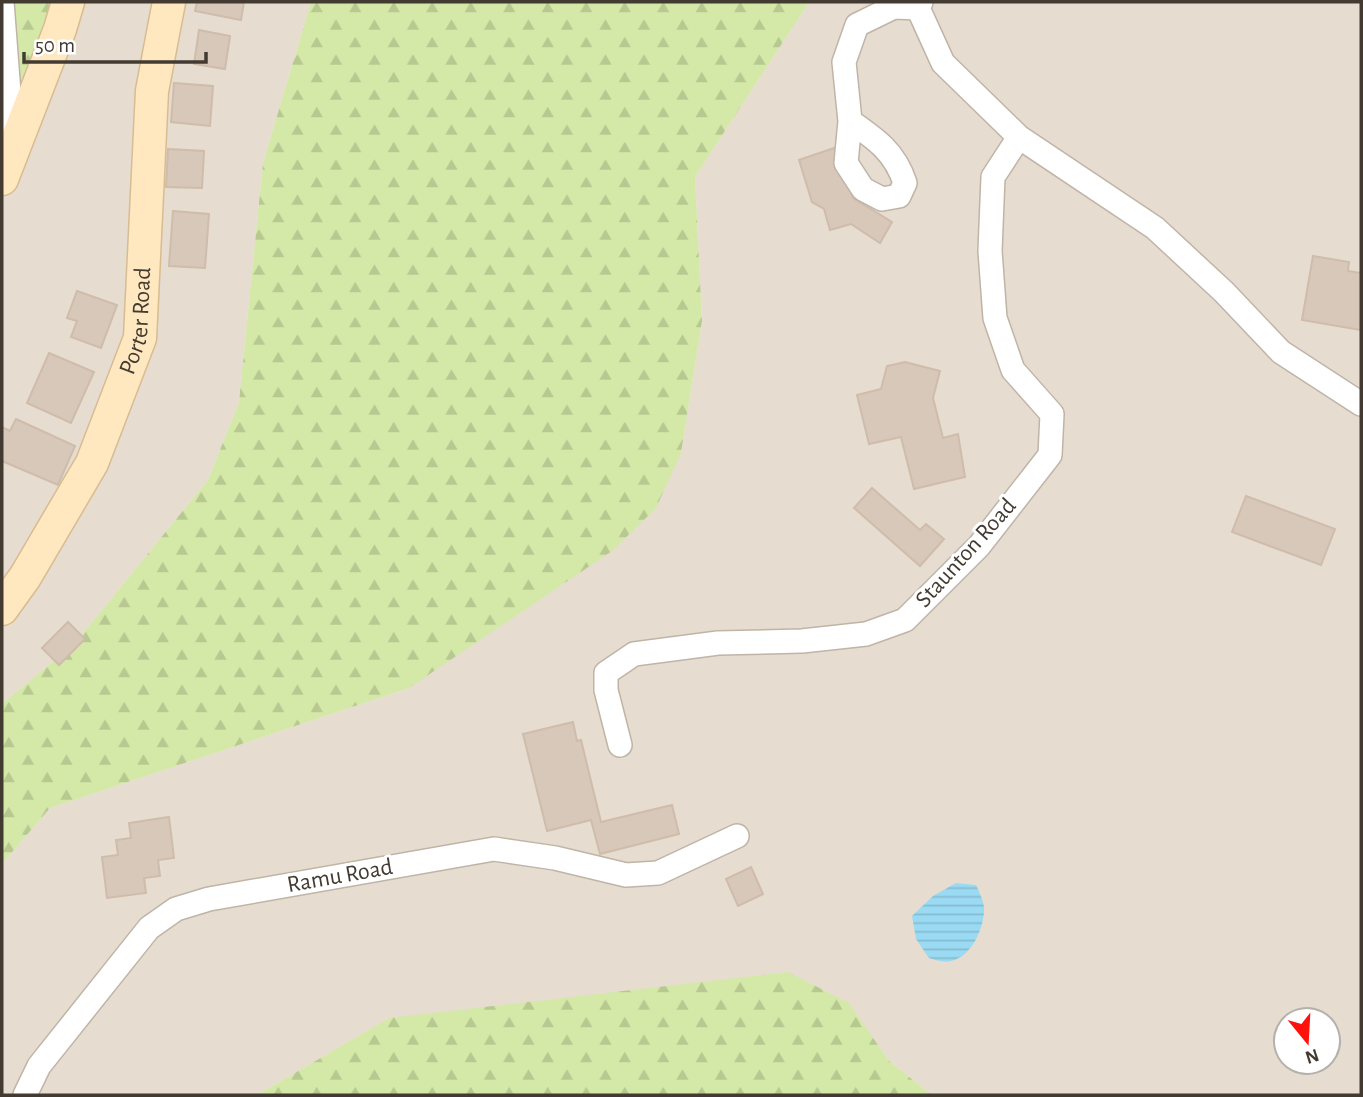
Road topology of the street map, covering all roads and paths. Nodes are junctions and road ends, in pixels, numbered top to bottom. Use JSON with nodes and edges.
{"nodes":[{"id":1,"x":2,"y":2,"type":"edge"},
{"id":2,"x":68,"y":2,"type":"edge"},
{"id":3,"x":169,"y":2,"type":"edge"},
{"id":4,"x":920,"y":5,"type":"edge"},
{"id":5,"x":850,"y":121,"type":"dead end"},
{"id":6,"x":1019,"y":137,"type":"junction"},
{"id":7,"x":7,"y":165,"type":"edge"},
{"id":8,"x":1361,"y":404,"type":"edge"},
{"id":9,"x":2,"y":609,"type":"edge"},
{"id":10,"x":620,"y":745,"type":"dead end"},
{"id":11,"x":737,"y":836,"type":"dead end"},
{"id":12,"x":25,"y":1095,"type":"edge"}],
"edges":[{"from":1,"to":7,"type":"street"},
{"from":2,"to":7,"type":"street"},
{"from":3,"to":9,"type":"street","name":"Porter Road"},
{"from":4,"to":5,"type":"street"},
{"from":4,"to":6,"type":"street"},
{"from":6,"to":8,"type":"street"},
{"from":6,"to":10,"type":"street","name":"Staunton Road"},
{"from":11,"to":12,"type":"street","name":"Ramu Road"}]}
